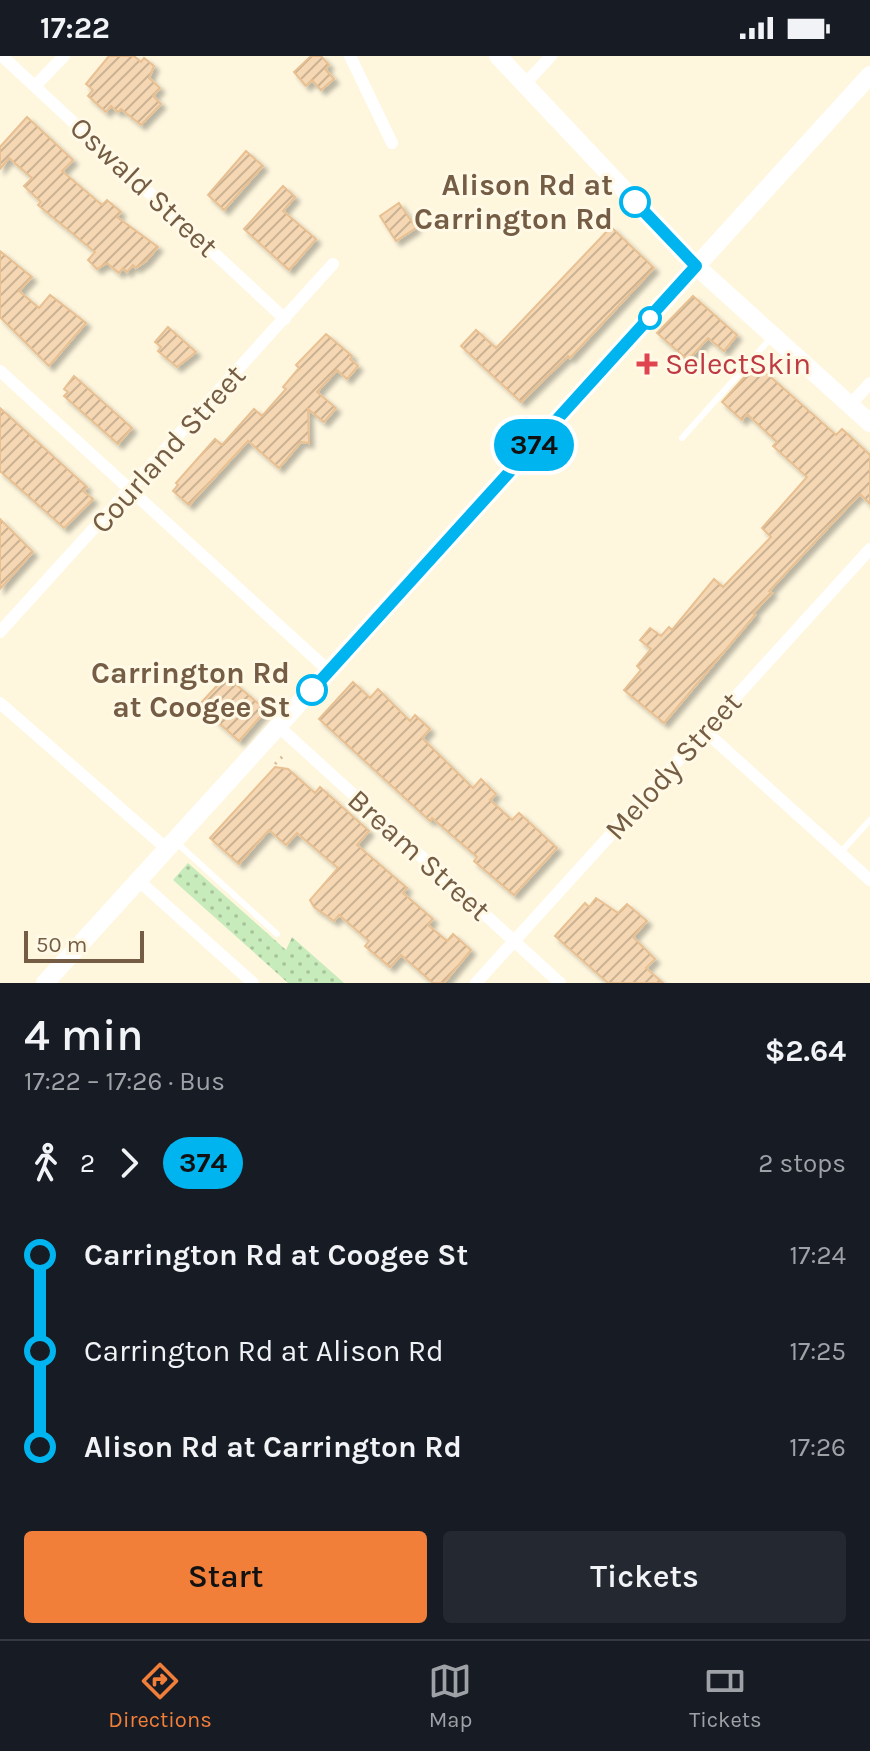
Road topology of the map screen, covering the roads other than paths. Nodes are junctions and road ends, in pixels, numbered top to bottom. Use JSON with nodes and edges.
{"nodes":[{"id":1,"x":2,"y":56,"type":"edge"},
{"id":2,"x":64,"y":56,"type":"edge"},
{"id":3,"x":350,"y":56,"type":"edge"},
{"id":4,"x":498,"y":56,"type":"edge"},
{"id":5,"x":551,"y":56,"type":"edge"},
{"id":6,"x":870,"y":75,"type":"edge"},
{"id":7,"x":525,"y":84,"type":"junction"},
{"id":8,"x":35,"y":86,"type":"junction"},
{"id":9,"x":392,"y":143,"type":"dead end"},
{"id":10,"x":333,"y":264,"type":"dead end"},
{"id":11,"x":696,"y":266,"type":"junction"},
{"id":12,"x":285,"y":319,"type":"junction"},
{"id":13,"x":773,"y":336,"type":"junction"},
{"id":14,"x":0,"y":371,"type":"edge"},
{"id":15,"x":870,"y":383,"type":"edge"},
{"id":16,"x":850,"y":405,"type":"junction"},
{"id":17,"x":870,"y":423,"type":"edge"},
{"id":18,"x":682,"y":438,"type":"dead end"},
{"id":19,"x":131,"y":491,"type":"junction"},
{"id":20,"x":870,"y":549,"type":"edge"},
{"id":21,"x":0,"y":632,"type":"edge"},
{"id":22,"x":329,"y":671,"type":"junction"},
{"id":23,"x":0,"y":703,"type":"edge"},
{"id":24,"x":278,"y":726,"type":"junction"},
{"id":25,"x":705,"y":731,"type":"junction"},
{"id":26,"x":870,"y":820,"type":"edge"},
{"id":27,"x":171,"y":845,"type":"junction"},
{"id":28,"x":840,"y":853,"type":"junction"},
{"id":29,"x":870,"y":880,"type":"edge"},
{"id":30,"x":139,"y":881,"type":"junction"},
{"id":31,"x":277,"y":934,"type":"dead end"},
{"id":32,"x":514,"y":942,"type":"junction"},
{"id":33,"x":49,"y":982,"type":"edge"},
{"id":34,"x":253,"y":983,"type":"edge"},
{"id":35,"x":476,"y":983,"type":"edge"},
{"id":36,"x":560,"y":983,"type":"edge"}],
"edges":[{"from":1,"to":8,"type":"street","name":"Oswald Street"},
{"from":2,"to":8,"type":"street"},
{"from":3,"to":9,"type":"street"},
{"from":4,"to":7,"type":"main road"},
{"from":5,"to":7,"type":"street"},
{"from":6,"to":11,"type":"main road"},
{"from":7,"to":11,"type":"main road"},
{"from":8,"to":12,"type":"street","name":"Oswald Street"},
{"from":10,"to":12,"type":"street","name":"Courland Street"},
{"from":11,"to":13,"type":"main road"},
{"from":11,"to":22,"type":"main road"},
{"from":12,"to":19,"type":"street","name":"Courland Street"},
{"from":13,"to":16,"type":"main road"},
{"from":13,"to":18,"type":"lane"},
{"from":14,"to":19,"type":"street"},
{"from":15,"to":16,"type":"street"},
{"from":16,"to":17,"type":"main road"},
{"from":19,"to":21,"type":"street","name":"Courland Street"},
{"from":19,"to":22,"type":"street"},
{"from":20,"to":25,"type":"street","name":"Melody Street"},
{"from":22,"to":24,"type":"main road"},
{"from":23,"to":27,"type":"street"},
{"from":24,"to":27,"type":"main road"},
{"from":24,"to":32,"type":"street","name":"Bream Street"},
{"from":25,"to":28,"type":"street"},
{"from":25,"to":32,"type":"street","name":"Melody Street"},
{"from":26,"to":28,"type":"lane"},
{"from":27,"to":30,"type":"main road"},
{"from":27,"to":31,"type":"lane"},
{"from":28,"to":29,"type":"street"},
{"from":30,"to":33,"type":"main road"},
{"from":30,"to":34,"type":"street"},
{"from":32,"to":35,"type":"street","name":"Melody Street"},
{"from":32,"to":36,"type":"street","name":"Bream Street"}]}
